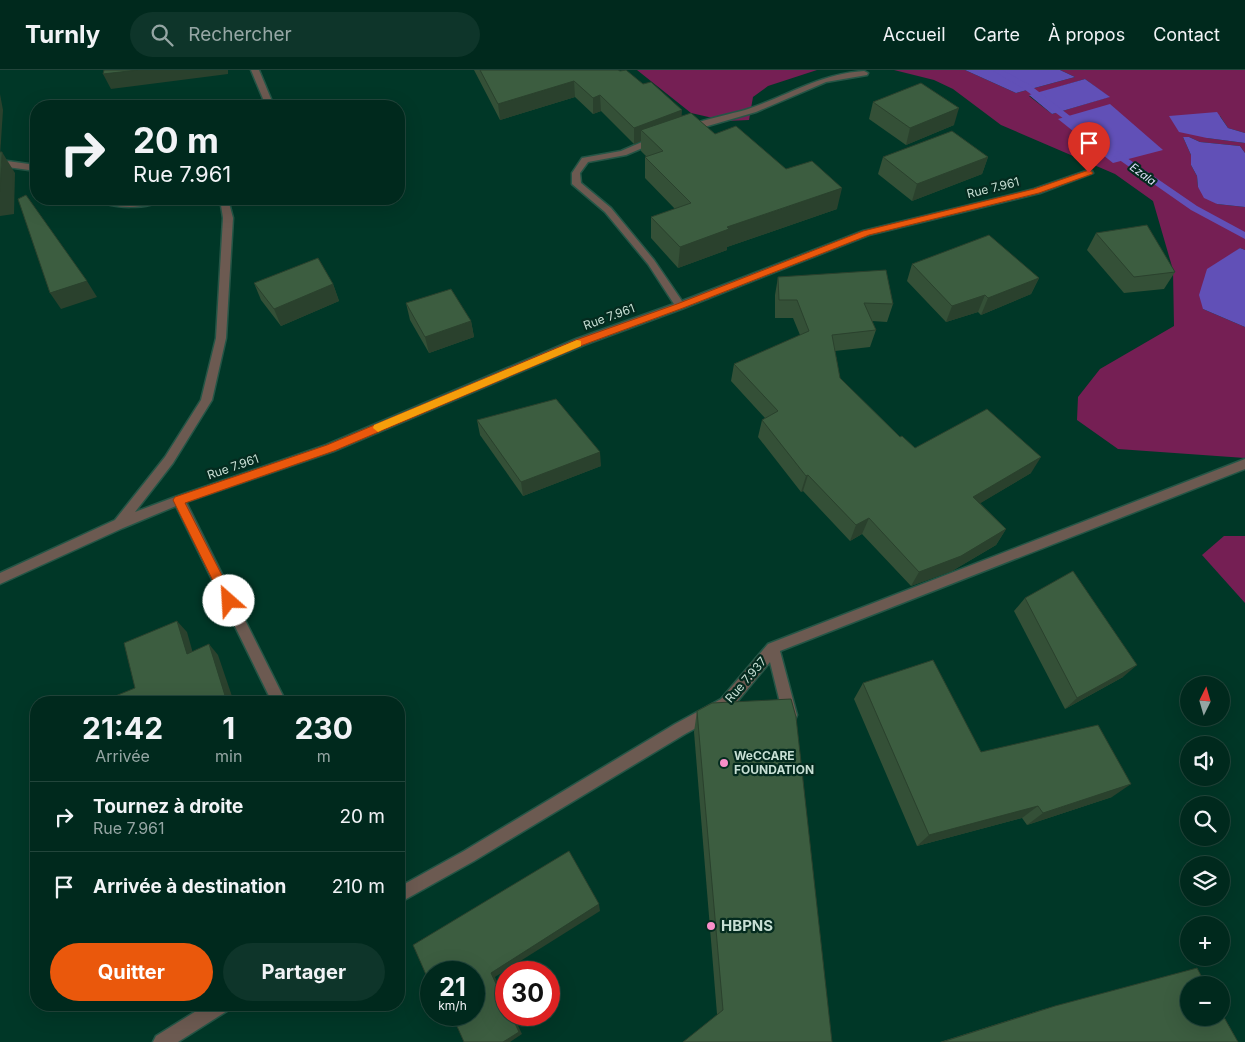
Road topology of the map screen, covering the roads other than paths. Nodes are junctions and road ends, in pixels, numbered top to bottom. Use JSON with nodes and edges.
{"nodes":[{"id":1,"x":256,"y":70,"type":"edge"},
{"id":2,"x":864,"y":73,"type":"dead end"},
{"id":3,"x":268,"y":100,"type":"edge"},
{"id":4,"x":677,"y":132,"type":"edge"},
{"id":5,"x":667,"y":135,"type":"edge"},
{"id":6,"x":0,"y":163,"type":"edge"},
{"id":7,"x":30,"y":167,"type":"edge"},
{"id":8,"x":1089,"y":173,"type":"dead end"},
{"id":9,"x":225,"y":205,"type":"edge"},
{"id":10,"x":680,"y":306,"type":"junction"},
{"id":11,"x":1245,"y":464,"type":"edge"},
{"id":12,"x":179,"y":500,"type":"junction"},
{"id":13,"x":119,"y":524,"type":"junction"},
{"id":14,"x":0,"y":579,"type":"edge"},
{"id":15,"x":774,"y":648,"type":"junction"},
{"id":16,"x":276,"y":696,"type":"edge"},
{"id":17,"x":793,"y":726,"type":"edge"},
{"id":18,"x":405,"y":892,"type":"edge"},
{"id":19,"x":211,"y":1011,"type":"edge"},
{"id":20,"x":162,"y":1042,"type":"edge"}],
"edges":[{"from":1,"to":3,"type":"street"},
{"from":2,"to":4,"type":"street"},
{"from":5,"to":10,"type":"street"},
{"from":6,"to":7,"type":"street"},
{"from":8,"to":10,"type":"street","name":"Rue 7.961"},
{"from":9,"to":13,"type":"street","name":"Rue 7.961"},
{"from":10,"to":12,"type":"street","name":"Rue 7.961"},
{"from":11,"to":15,"type":"street"},
{"from":12,"to":13,"type":"street","name":"Rue 7.961"},
{"from":12,"to":16,"type":"street"},
{"from":13,"to":14,"type":"street","name":"Rue 7.961"},
{"from":15,"to":17,"type":"street","name":"Rue 7.937"},
{"from":15,"to":18,"type":"street","name":"Rue 7.937"},
{"from":19,"to":20,"type":"street"}]}
